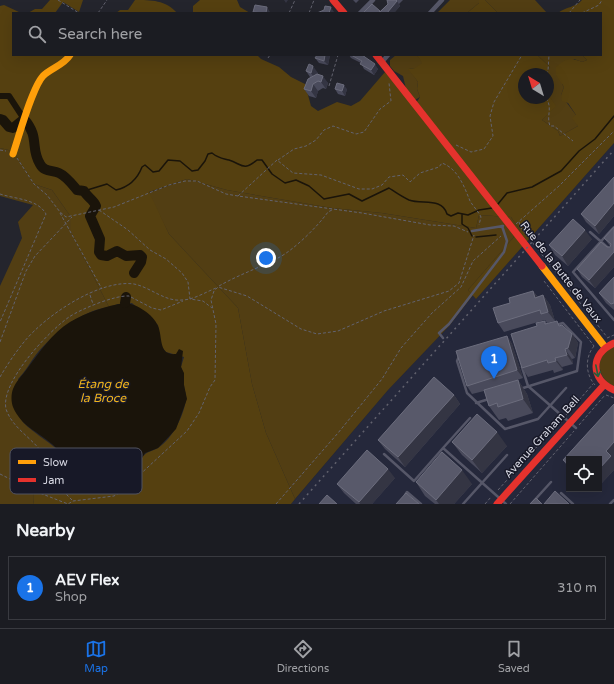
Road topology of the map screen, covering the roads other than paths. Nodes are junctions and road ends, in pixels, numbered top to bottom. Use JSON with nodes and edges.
{"nodes":[{"id":1,"x":333,"y":0,"type":"edge"},
{"id":2,"x":374,"y":0,"type":"edge"},
{"id":3,"x":442,"y":0,"type":"edge"},
{"id":4,"x":343,"y":12,"type":"edge"},
{"id":5,"x":361,"y":12,"type":"edge"},
{"id":6,"x":431,"y":12,"type":"edge"},
{"id":7,"x":69,"y":56,"type":"edge"},
{"id":8,"x":377,"y":56,"type":"edge"},
{"id":9,"x":387,"y":56,"type":"edge"},
{"id":10,"x":382,"y":62,"type":"junction"},
{"id":11,"x":14,"y":154,"type":"road end"},
{"id":12,"x":507,"y":225,"type":"junction"},
{"id":13,"x":614,"y":227,"type":"edge"},
{"id":14,"x":472,"y":231,"type":"dead end"},
{"id":15,"x":590,"y":232,"type":"dead end"},
{"id":16,"x":601,"y":241,"type":"junction"},
{"id":17,"x":614,"y":253,"type":"edge"},
{"id":18,"x":601,"y":295,"type":"edge"},
{"id":19,"x":596,"y":300,"type":"junction"},
{"id":20,"x":614,"y":320,"type":"edge"},
{"id":21,"x":549,"y":327,"type":"edge"},
{"id":22,"x":443,"y":338,"type":"dead end"},
{"id":23,"x":614,"y":343,"type":"edge"},
{"id":24,"x":605,"y":347,"type":"junction"},
{"id":25,"x":463,"y":351,"type":"edge"},
{"id":26,"x":522,"y":365,"type":"edge"},
{"id":27,"x":604,"y":385,"type":"junction"},
{"id":28,"x":528,"y":386,"type":"junction"},
{"id":29,"x":566,"y":388,"type":"dead end"},
{"id":30,"x":614,"y":390,"type":"edge"},
{"id":31,"x":513,"y":391,"type":"edge"},
{"id":32,"x":491,"y":398,"type":"edge"},
{"id":33,"x":476,"y":403,"type":"junction"},
{"id":34,"x":550,"y":407,"type":"junction"},
{"id":35,"x":470,"y":418,"type":"dead end"},
{"id":36,"x":573,"y":426,"type":"junction"},
{"id":37,"x":443,"y":448,"type":"junction"},
{"id":38,"x":384,"y":454,"type":"dead end"},
{"id":39,"x":507,"y":455,"type":"dead end"},
{"id":40,"x":551,"y":482,"type":"dead end"},
{"id":41,"x":482,"y":483,"type":"junction"},
{"id":42,"x":561,"y":493,"type":"dead end"},
{"id":43,"x":403,"y":497,"type":"edge"},
{"id":44,"x":614,"y":500,"type":"edge"},
{"id":45,"x":501,"y":503,"type":"edge"},
{"id":46,"x":421,"y":504,"type":"edge"},
{"id":47,"x":463,"y":504,"type":"edge"},
{"id":48,"x":531,"y":504,"type":"edge"},
{"id":49,"x":573,"y":504,"type":"edge"},
{"id":50,"x":610,"y":504,"type":"edge"}],
"edges":[{"from":1,"to":4,"type":"street"},
{"from":2,"to":5,"type":"street"},
{"from":3,"to":6,"type":"street"},
{"from":7,"to":11,"type":"street"},
{"from":8,"to":10,"type":"street","name":"Rue de la Butte de Vaux"},
{"from":9,"to":10,"type":"street"},
{"from":10,"to":12,"type":"street","name":"Rue de la Butte de Vaux"},
{"from":12,"to":14,"type":"lane"},
{"from":12,"to":22,"type":"lane"},
{"from":12,"to":24,"type":"street","name":"Rue de la Butte de Vaux"},
{"from":13,"to":16,"type":"lane"},
{"from":15,"to":16,"type":"lane"},
{"from":16,"to":17,"type":"lane"},
{"from":16,"to":19,"type":"lane"},
{"from":18,"to":19,"type":"lane"},
{"from":19,"to":20,"type":"lane"},
{"from":21,"to":28,"type":"lane"},
{"from":23,"to":24,"type":"street"},
{"from":24,"to":27,"type":"street","one_way":true},
{"from":25,"to":33,"type":"lane"},
{"from":26,"to":28,"type":"lane"},
{"from":27,"to":30,"type":"street"},
{"from":27,"to":36,"type":"street","name":"Avenue Graham Bell"},
{"from":28,"to":31,"type":"lane"},
{"from":28,"to":34,"type":"lane"},
{"from":29,"to":34,"type":"lane"},
{"from":32,"to":33,"type":"lane"},
{"from":33,"to":34,"type":"lane"},
{"from":34,"to":36,"type":"lane"},
{"from":35,"to":37,"type":"lane"},
{"from":36,"to":45,"type":"street","name":"Avenue Graham Bell"},
{"from":37,"to":38,"type":"lane"},
{"from":37,"to":41,"type":"lane"},
{"from":39,"to":41,"type":"lane"},
{"from":40,"to":48,"type":"lane"},
{"from":41,"to":45,"type":"lane"},
{"from":41,"to":47,"type":"lane"},
{"from":42,"to":49,"type":"lane"},
{"from":43,"to":46,"type":"lane"},
{"from":44,"to":50,"type":"lane"}]}
